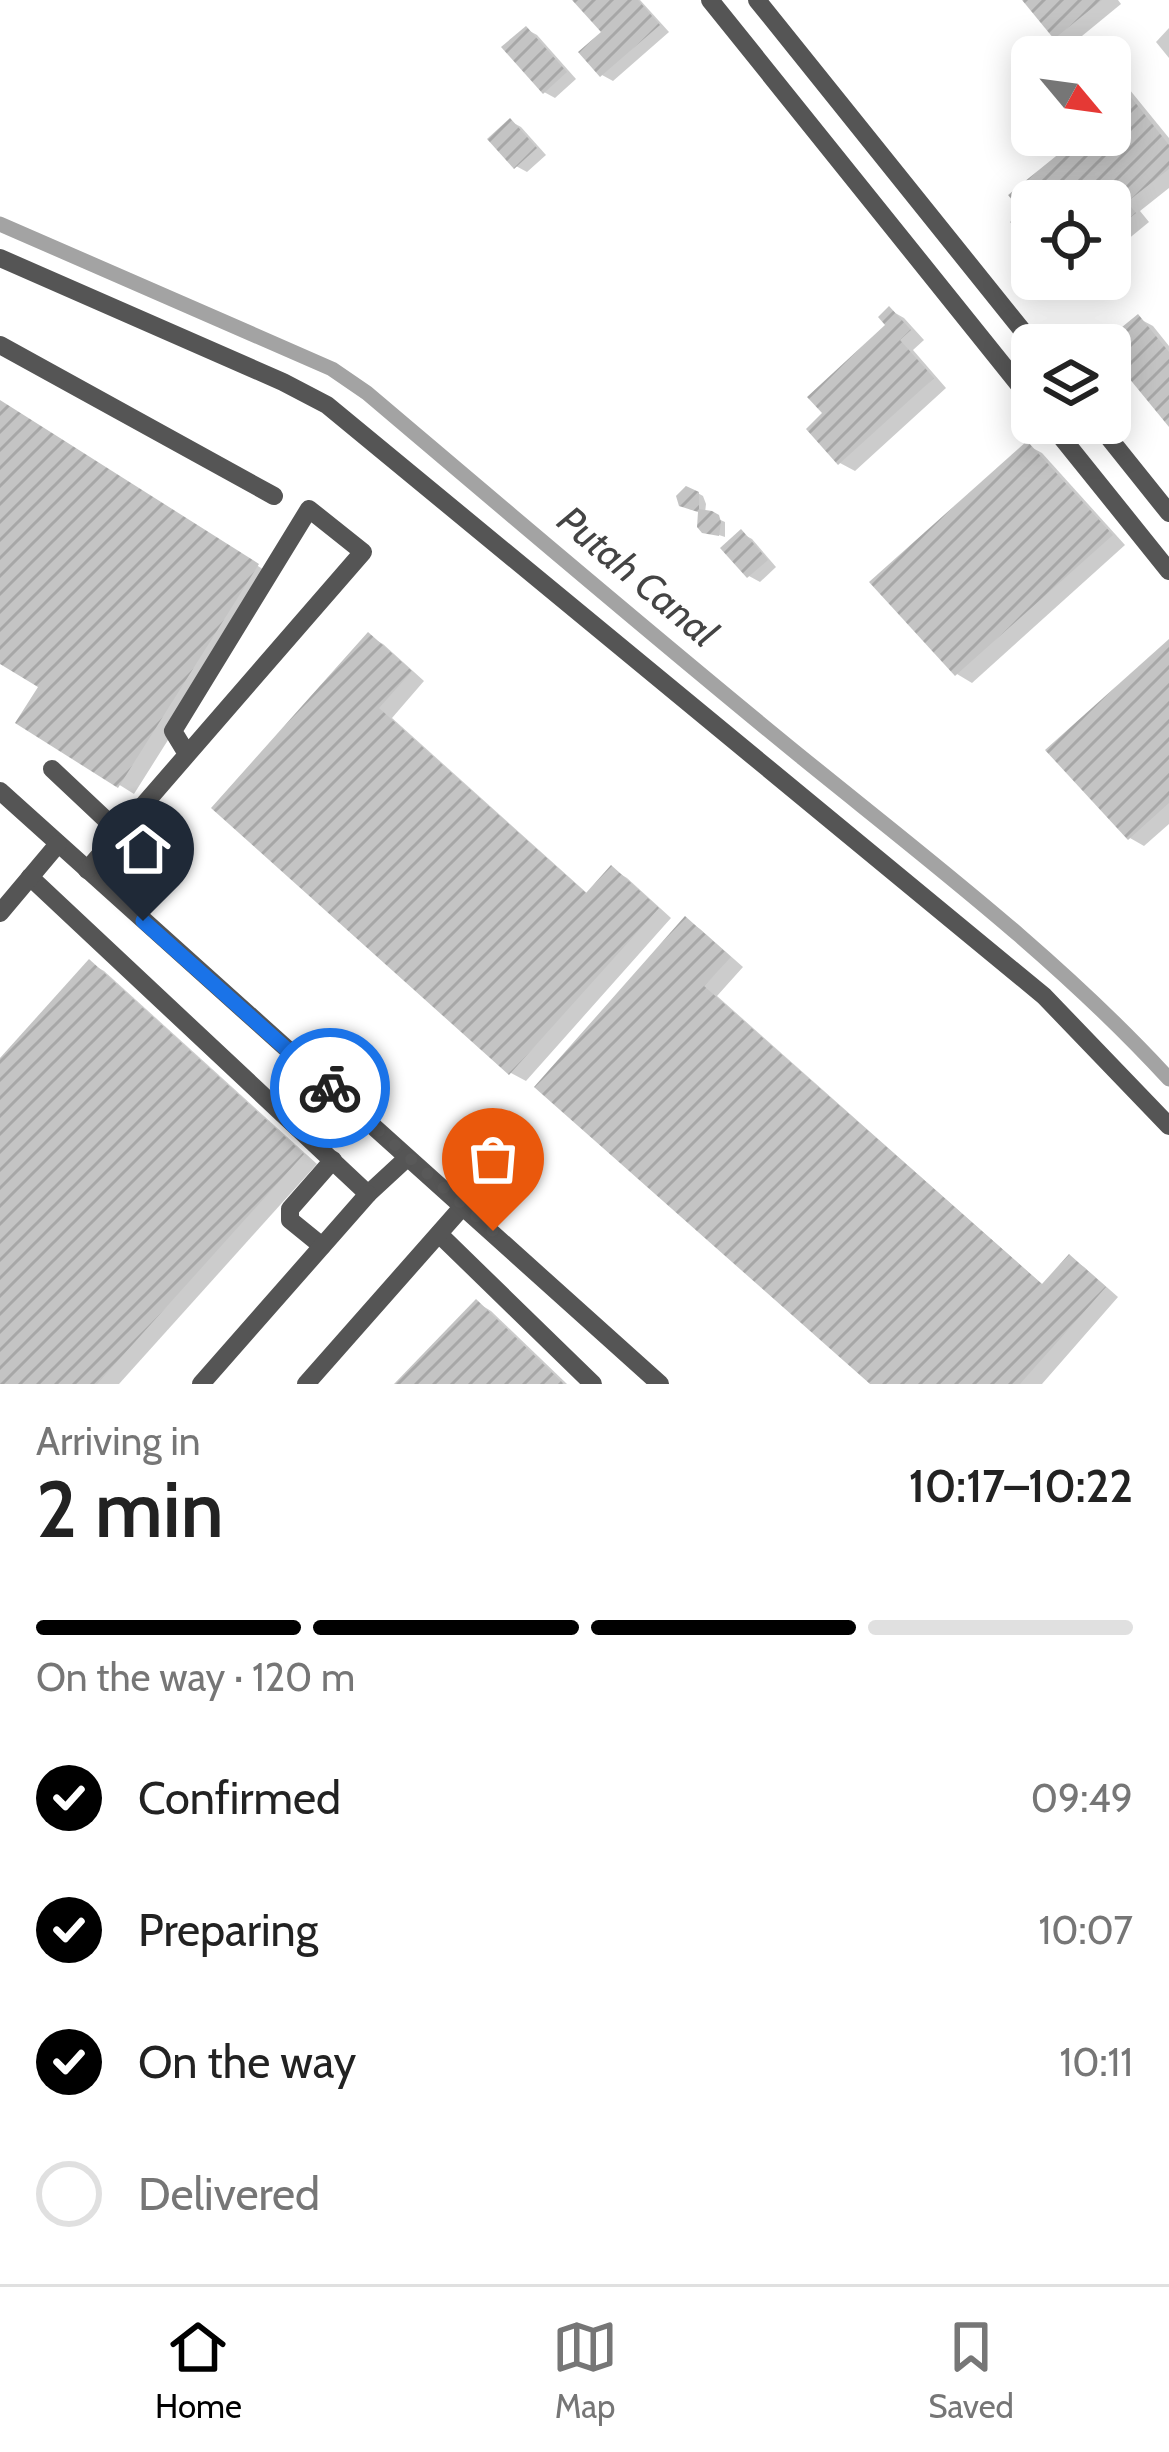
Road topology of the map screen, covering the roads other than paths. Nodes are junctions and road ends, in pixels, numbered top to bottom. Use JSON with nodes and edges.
{"nodes":[{"id":1,"x":710,"y":0,"type":"edge"},
{"id":2,"x":757,"y":0,"type":"edge"},
{"id":3,"x":0,"y":258,"type":"edge"},
{"id":4,"x":1017,"y":324,"type":"edge"},
{"id":5,"x":0,"y":345,"type":"edge"},
{"id":6,"x":1011,"y":375,"type":"edge"},
{"id":7,"x":1067,"y":444,"type":"edge"},
{"id":8,"x":1114,"y":444,"type":"edge"},
{"id":9,"x":274,"y":496,"type":"dead end"},
{"id":10,"x":1169,"y":514,"type":"edge"},
{"id":11,"x":1169,"y":571,"type":"edge"},
{"id":12,"x":188,"y":754,"type":"junction"},
{"id":13,"x":52,"y":769,"type":"dead end"},
{"id":14,"x":4,"y":801,"type":"edge"},
{"id":15,"x":119,"y":833,"type":"junction"},
{"id":16,"x":58,"y":844,"type":"junction"},
{"id":17,"x":87,"y":870,"type":"junction"},
{"id":18,"x":30,"y":877,"type":"junction"},
{"id":19,"x":0,"y":913,"type":"edge"},
{"id":20,"x":1169,"y":1126,"type":"edge"},
{"id":21,"x":407,"y":1158,"type":"junction"},
{"id":22,"x":333,"y":1160,"type":"junction"},
{"id":23,"x":368,"y":1193,"type":"junction"},
{"id":24,"x":464,"y":1205,"type":"junction"},
{"id":25,"x":439,"y":1234,"type":"junction"},
{"id":26,"x":322,"y":1246,"type":"junction"},
{"id":27,"x":201,"y":1384,"type":"edge"},
{"id":28,"x":306,"y":1384,"type":"edge"},
{"id":29,"x":593,"y":1384,"type":"edge"},
{"id":30,"x":660,"y":1384,"type":"edge"}],
"edges":[{"from":1,"to":6,"type":"street"},
{"from":2,"to":4,"type":"street"},
{"from":3,"to":20,"type":"street"},
{"from":5,"to":9,"type":"street"},
{"from":7,"to":11,"type":"street"},
{"from":8,"to":10,"type":"street"},
{"from":12,"to":12,"type":"street"},
{"from":12,"to":15,"type":"street"},
{"from":13,"to":15,"type":"street"},
{"from":14,"to":16,"type":"street"},
{"from":15,"to":17,"type":"street"},
{"from":16,"to":17,"type":"street"},
{"from":16,"to":18,"type":"street"},
{"from":17,"to":21,"type":"street"},
{"from":18,"to":19,"type":"street"},
{"from":18,"to":22,"type":"street"},
{"from":21,"to":23,"type":"street"},
{"from":21,"to":24,"type":"street"},
{"from":22,"to":23,"type":"street"},
{"from":22,"to":26,"type":"street"},
{"from":23,"to":26,"type":"street"},
{"from":24,"to":25,"type":"street"},
{"from":24,"to":30,"type":"street"},
{"from":25,"to":28,"type":"street"},
{"from":25,"to":29,"type":"street"},
{"from":26,"to":27,"type":"street"}]}
